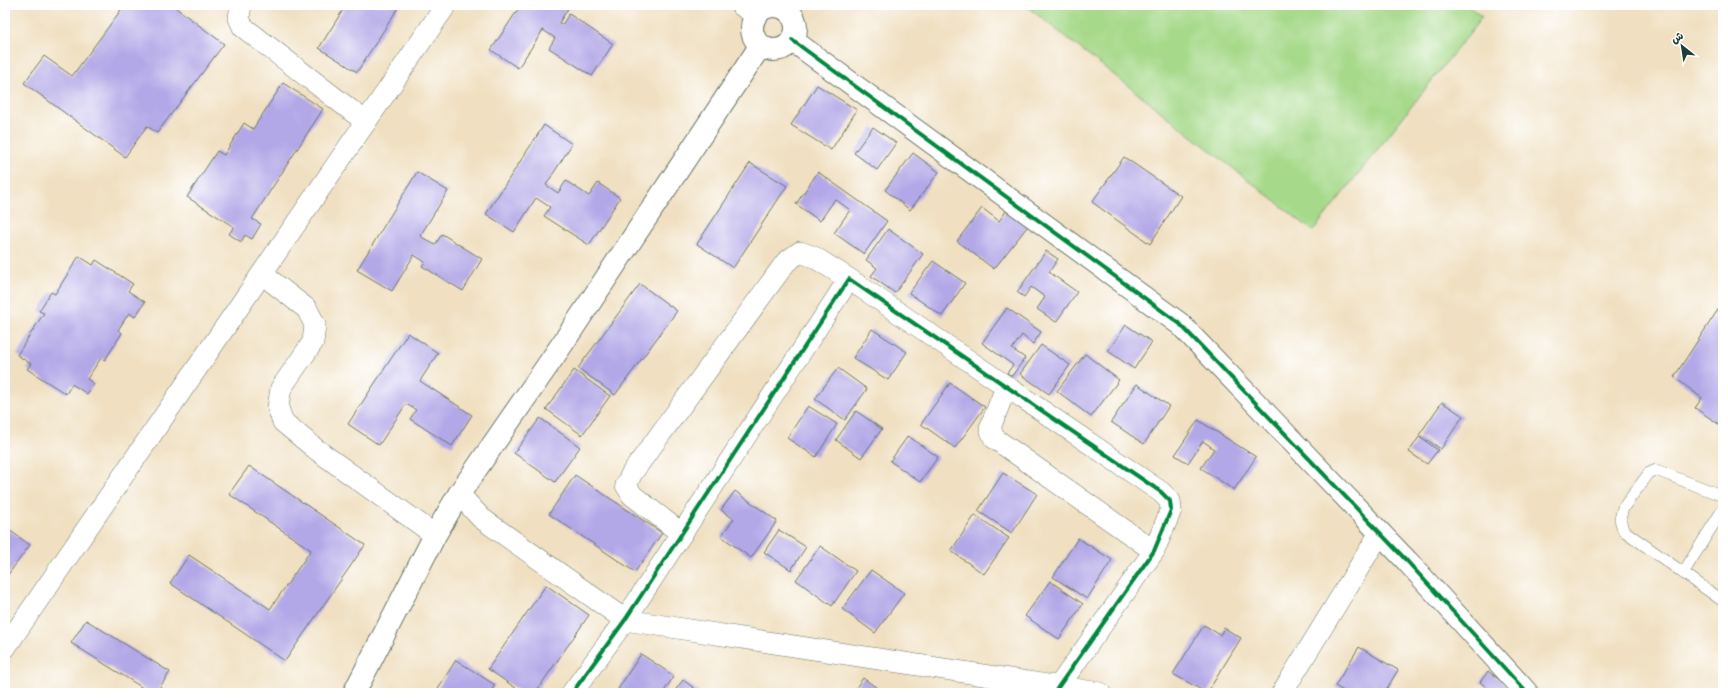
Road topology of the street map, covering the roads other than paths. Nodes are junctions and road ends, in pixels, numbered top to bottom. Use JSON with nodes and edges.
{"nodes":[{"id":1,"x":241,"y":5,"type":"edge"},
{"id":2,"x":446,"y":5,"type":"edge"},
{"id":3,"x":792,"y":9,"type":"edge"},
{"id":4,"x":749,"y":10,"type":"edge"},
{"id":5,"x":792,"y":40,"type":"junction"},
{"id":6,"x":761,"y":45,"type":"junction"},
{"id":7,"x":366,"y":122,"type":"junction"},
{"id":8,"x":262,"y":274,"type":"junction"},
{"id":9,"x":849,"y":279,"type":"junction"},
{"id":10,"x":1006,"y":387,"type":"junction"},
{"id":11,"x":459,"y":494,"type":"junction"},
{"id":12,"x":1723,"y":496,"type":"edge"},
{"id":13,"x":1723,"y":509,"type":"edge"},
{"id":14,"x":1380,"y":533,"type":"junction"},
{"id":15,"x":682,"y":534,"type":"junction"},
{"id":16,"x":435,"y":535,"type":"junction"},
{"id":17,"x":1154,"y":551,"type":"junction"},
{"id":18,"x":1683,"y":573,"type":"junction"},
{"id":19,"x":1723,"y":601,"type":"edge"},
{"id":20,"x":625,"y":620,"type":"junction"},
{"id":21,"x":8,"y":636,"type":"edge"},
{"id":22,"x":1056,"y":690,"type":"edge"},
{"id":23,"x":354,"y":693,"type":"edge"},
{"id":24,"x":572,"y":693,"type":"edge"},
{"id":25,"x":1100,"y":693,"type":"edge"},
{"id":26,"x":1282,"y":693,"type":"edge"},
{"id":27,"x":1527,"y":693,"type":"edge"}],
"edges":[{"from":1,"to":7,"type":"street"},
{"from":2,"to":7,"type":"street"},
{"from":3,"to":4,"type":"street"},
{"from":3,"to":5,"type":"street"},
{"from":4,"to":6,"type":"street"},
{"from":5,"to":6,"type":"street"},
{"from":5,"to":14,"type":"street"},
{"from":6,"to":11,"type":"street"},
{"from":7,"to":8,"type":"street"},
{"from":8,"to":16,"type":"street"},
{"from":8,"to":21,"type":"street"},
{"from":9,"to":10,"type":"street"},
{"from":9,"to":15,"type":"street"},
{"from":9,"to":15,"type":"street"},
{"from":10,"to":17,"type":"street"},
{"from":10,"to":17,"type":"street"},
{"from":11,"to":16,"type":"street"},
{"from":11,"to":20,"type":"street"},
{"from":12,"to":18,"type":"lane"},
{"from":13,"to":18,"type":"lane"},
{"from":14,"to":26,"type":"street"},
{"from":14,"to":27,"type":"street"},
{"from":15,"to":20,"type":"street"},
{"from":16,"to":23,"type":"street"},
{"from":17,"to":22,"type":"street"},
{"from":18,"to":19,"type":"lane"},
{"from":20,"to":22,"type":"street"},
{"from":20,"to":24,"type":"street"},
{"from":22,"to":25,"type":"street"}]}
